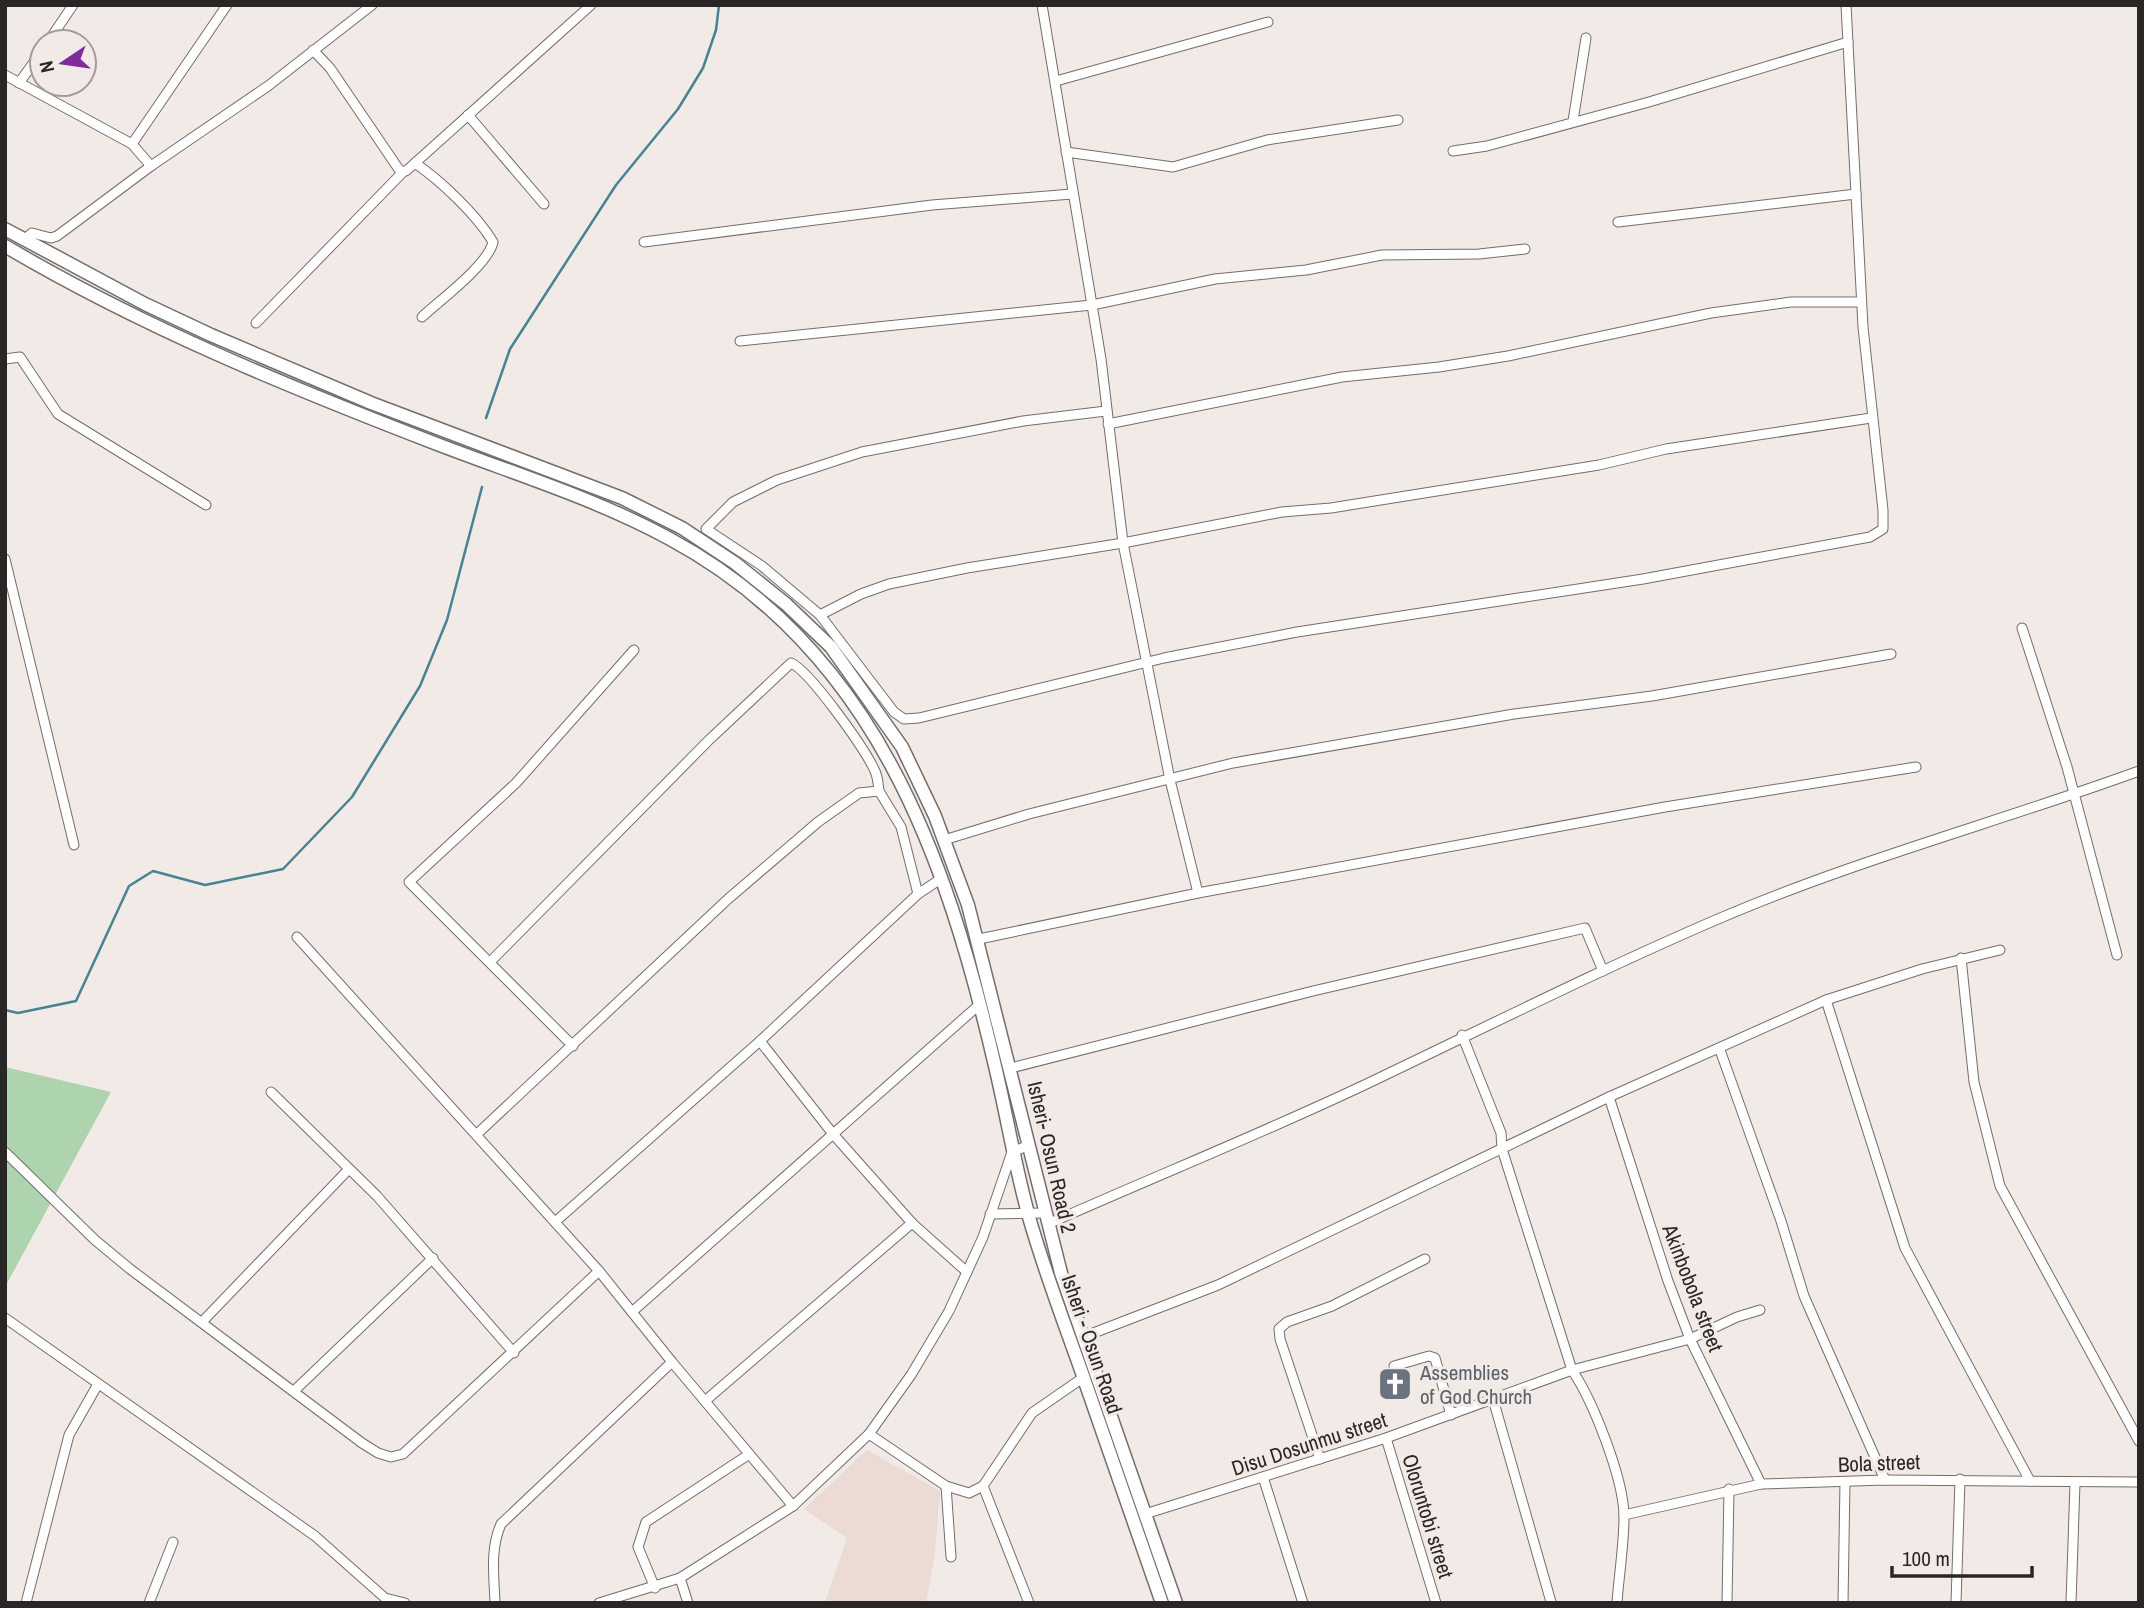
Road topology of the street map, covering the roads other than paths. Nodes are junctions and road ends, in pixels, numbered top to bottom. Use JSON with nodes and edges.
{"nodes":[{"id":1,"x":74,"y":5,"type":"edge"},
{"id":2,"x":227,"y":5,"type":"edge"},
{"id":3,"x":372,"y":5,"type":"edge"},
{"id":4,"x":591,"y":5,"type":"edge"},
{"id":5,"x":1042,"y":5,"type":"edge"},
{"id":6,"x":1846,"y":5,"type":"edge"},
{"id":7,"x":1268,"y":22,"type":"dead end"},
{"id":8,"x":58,"y":28,"type":"edge"},
{"id":9,"x":1586,"y":38,"type":"dead end"},
{"id":10,"x":1848,"y":42,"type":"junction"},
{"id":11,"x":313,"y":50,"type":"junction"},
{"id":12,"x":28,"y":70,"type":"edge"},
{"id":13,"x":5,"y":75,"type":"edge"},
{"id":14,"x":1056,"y":81,"type":"junction"},
{"id":15,"x":19,"y":83,"type":"junction"},
{"id":16,"x":468,"y":115,"type":"junction"},
{"id":17,"x":1398,"y":120,"type":"dead end"},
{"id":18,"x":1573,"y":121,"type":"junction"},
{"id":19,"x":132,"y":144,"type":"junction"},
{"id":20,"x":1453,"y":151,"type":"dead end"},
{"id":21,"x":1066,"y":152,"type":"junction"},
{"id":22,"x":415,"y":163,"type":"junction"},
{"id":23,"x":151,"y":166,"type":"junction"},
{"id":24,"x":403,"y":172,"type":"junction"},
{"id":25,"x":1072,"y":194,"type":"junction"},
{"id":26,"x":1856,"y":194,"type":"junction"},
{"id":27,"x":544,"y":204,"type":"dead end"},
{"id":28,"x":1618,"y":222,"type":"dead end"},
{"id":29,"x":5,"y":229,"type":"edge"},
{"id":30,"x":25,"y":239,"type":"junction"},
{"id":31,"x":644,"y":242,"type":"dead end"},
{"id":32,"x":5,"y":246,"type":"edge"},
{"id":33,"x":1525,"y":249,"type":"dead end"},
{"id":34,"x":1861,"y":302,"type":"junction"},
{"id":35,"x":1092,"y":305,"type":"junction"},
{"id":36,"x":422,"y":317,"type":"dead end"},
{"id":37,"x":256,"y":323,"type":"dead end"},
{"id":38,"x":740,"y":341,"type":"dead end"},
{"id":39,"x":5,"y":359,"type":"edge"},
{"id":40,"x":1107,"y":411,"type":"junction"},
{"id":41,"x":1871,"y":418,"type":"junction"},
{"id":42,"x":1108,"y":424,"type":"junction"},
{"id":43,"x":206,"y":505,"type":"dead end"},
{"id":44,"x":1123,"y":543,"type":"junction"},
{"id":45,"x":5,"y":559,"type":"edge"},
{"id":46,"x":820,"y":615,"type":"junction"},
{"id":47,"x":2022,"y":628,"type":"dead end"},
{"id":48,"x":634,"y":650,"type":"dead end"},
{"id":49,"x":1891,"y":654,"type":"dead end"},
{"id":50,"x":1147,"y":662,"type":"junction"},
{"id":51,"x":1916,"y":767,"type":"dead end"},
{"id":52,"x":2139,"y":771,"type":"edge"},
{"id":53,"x":1170,"y":780,"type":"junction"},
{"id":54,"x":878,"y":790,"type":"junction"},
{"id":55,"x":2075,"y":795,"type":"junction"},
{"id":56,"x":944,"y":840,"type":"junction"},
{"id":57,"x":74,"y":845,"type":"dead end"},
{"id":58,"x":942,"y":878,"type":"junction"},
{"id":59,"x":1198,"y":893,"type":"junction"},
{"id":60,"x":918,"y":894,"type":"junction"},
{"id":61,"x":297,"y":937,"type":"dead end"},
{"id":62,"x":979,"y":939,"type":"junction"},
{"id":63,"x":2000,"y":950,"type":"dead end"},
{"id":64,"x":2117,"y":955,"type":"dead end"},
{"id":65,"x":1961,"y":958,"type":"junction"},
{"id":66,"x":490,"y":962,"type":"junction"},
{"id":67,"x":1603,"y":971,"type":"junction"},
{"id":68,"x":1826,"y":1000,"type":"junction"},
{"id":69,"x":980,"y":1004,"type":"junction"},
{"id":70,"x":1462,"y":1035,"type":"junction"},
{"id":71,"x":760,"y":1041,"type":"junction"},
{"id":72,"x":573,"y":1046,"type":"junction"},
{"id":73,"x":1720,"y":1050,"type":"junction"},
{"id":74,"x":1011,"y":1068,"type":"junction"},
{"id":75,"x":271,"y":1092,"type":"dead end"},
{"id":76,"x":1609,"y":1097,"type":"junction"},
{"id":77,"x":477,"y":1134,"type":"junction"},
{"id":78,"x":833,"y":1134,"type":"junction"},
{"id":79,"x":1027,"y":1146,"type":"junction"},
{"id":80,"x":1502,"y":1149,"type":"junction"},
{"id":81,"x":5,"y":1152,"type":"edge"},
{"id":82,"x":1012,"y":1152,"type":"junction"},
{"id":83,"x":349,"y":1169,"type":"junction"},
{"id":84,"x":990,"y":1214,"type":"junction"},
{"id":85,"x":1028,"y":1214,"type":"junction"},
{"id":86,"x":1046,"y":1219,"type":"junction"},
{"id":87,"x":555,"y":1222,"type":"junction"},
{"id":88,"x":912,"y":1223,"type":"junction"},
{"id":89,"x":433,"y":1258,"type":"junction"},
{"id":90,"x":1425,"y":1259,"type":"dead end"},
{"id":91,"x":598,"y":1271,"type":"junction"},
{"id":92,"x":967,"y":1272,"type":"junction"},
{"id":93,"x":1760,"y":1310,"type":"dead end"},
{"id":94,"x":632,"y":1312,"type":"junction"},
{"id":95,"x":5,"y":1318,"type":"edge"},
{"id":96,"x":202,"y":1322,"type":"junction"},
{"id":97,"x":1083,"y":1337,"type":"junction"},
{"id":98,"x":1690,"y":1339,"type":"junction"},
{"id":99,"x":514,"y":1353,"type":"junction"},
{"id":100,"x":672,"y":1362,"type":"junction"},
{"id":101,"x":1394,"y":1366,"type":"dead end"},
{"id":102,"x":1573,"y":1370,"type":"junction"},
{"id":103,"x":1084,"y":1377,"type":"junction"},
{"id":104,"x":98,"y":1384,"type":"junction"},
{"id":105,"x":295,"y":1390,"type":"junction"},
{"id":106,"x":1493,"y":1399,"type":"junction"},
{"id":107,"x":705,"y":1401,"type":"junction"},
{"id":108,"x":1451,"y":1415,"type":"junction"},
{"id":109,"x":869,"y":1434,"type":"junction"},
{"id":110,"x":1386,"y":1438,"type":"junction"},
{"id":111,"x":2139,"y":1441,"type":"edge"},
{"id":112,"x":748,"y":1455,"type":"junction"},
{"id":113,"x":1320,"y":1459,"type":"junction"},
{"id":114,"x":1263,"y":1477,"type":"junction"},
{"id":115,"x":1960,"y":1479,"type":"junction"},
{"id":116,"x":1885,"y":1480,"type":"junction"},
{"id":117,"x":2030,"y":1481,"type":"junction"},
{"id":118,"x":1845,"y":1482,"type":"junction"},
{"id":119,"x":2139,"y":1482,"type":"edge"},
{"id":120,"x":2075,"y":1483,"type":"junction"},
{"id":121,"x":1761,"y":1485,"type":"junction"},
{"id":122,"x":946,"y":1486,"type":"junction"},
{"id":123,"x":983,"y":1486,"type":"junction"},
{"id":124,"x":1729,"y":1489,"type":"junction"},
{"id":125,"x":793,"y":1506,"type":"junction"},
{"id":126,"x":1145,"y":1514,"type":"junction"},
{"id":127,"x":1624,"y":1515,"type":"junction"},
{"id":128,"x":173,"y":1542,"type":"dead end"},
{"id":129,"x":951,"y":1557,"type":"dead end"},
{"id":130,"x":680,"y":1578,"type":"junction"},
{"id":131,"x":655,"y":1588,"type":"junction"},
{"id":132,"x":385,"y":1600,"type":"edge"},
{"id":133,"x":1551,"y":1602,"type":"edge"},
{"id":134,"x":26,"y":1603,"type":"edge"},
{"id":135,"x":149,"y":1603,"type":"edge"},
{"id":136,"x":405,"y":1603,"type":"edge"},
{"id":137,"x":495,"y":1603,"type":"edge"},
{"id":138,"x":599,"y":1603,"type":"edge"},
{"id":139,"x":688,"y":1603,"type":"edge"},
{"id":140,"x":1029,"y":1603,"type":"edge"},
{"id":141,"x":1162,"y":1603,"type":"edge"},
{"id":142,"x":1177,"y":1603,"type":"edge"},
{"id":143,"x":1303,"y":1603,"type":"edge"},
{"id":144,"x":1436,"y":1603,"type":"edge"},
{"id":145,"x":1617,"y":1603,"type":"edge"},
{"id":146,"x":1727,"y":1603,"type":"edge"},
{"id":147,"x":1843,"y":1603,"type":"edge"},
{"id":148,"x":1956,"y":1603,"type":"edge"},
{"id":149,"x":2071,"y":1603,"type":"edge"}],
"edges":[{"from":1,"to":8,"type":"street"},
{"from":2,"to":19,"type":"street"},
{"from":3,"to":11,"type":"street"},
{"from":4,"to":16,"type":"street"},
{"from":5,"to":14,"type":"street"},
{"from":6,"to":10,"type":"street"},
{"from":7,"to":14,"type":"street"},
{"from":9,"to":18,"type":"street"},
{"from":10,"to":18,"type":"street"},
{"from":10,"to":26,"type":"street"},
{"from":11,"to":23,"type":"street"},
{"from":11,"to":24,"type":"street"},
{"from":12,"to":15,"type":"street"},
{"from":13,"to":15,"type":"street"},
{"from":14,"to":21,"type":"street"},
{"from":15,"to":19,"type":"street"},
{"from":16,"to":22,"type":"street"},
{"from":16,"to":27,"type":"street"},
{"from":17,"to":21,"type":"street"},
{"from":18,"to":20,"type":"street"},
{"from":19,"to":23,"type":"street"},
{"from":21,"to":25,"type":"street"},
{"from":22,"to":24,"type":"street"},
{"from":22,"to":36,"type":"street"},
{"from":23,"to":30,"type":"street"},
{"from":24,"to":37,"type":"street"},
{"from":25,"to":31,"type":"street"},
{"from":25,"to":35,"type":"street"},
{"from":26,"to":28,"type":"street"},
{"from":26,"to":34,"type":"street"},
{"from":29,"to":30,"type":"main road","name":"Isheri- Osun Road 2"},
{"from":30,"to":56,"type":"main road","name":"Isheri- Osun Road 2"},
{"from":32,"to":58,"type":"main road","name":"Isheri - Osun Road"},
{"from":33,"to":35,"type":"street"},
{"from":34,"to":41,"type":"street"},
{"from":34,"to":42,"type":"street"},
{"from":35,"to":38,"type":"street"},
{"from":35,"to":40,"type":"street"},
{"from":39,"to":43,"type":"street"},
{"from":40,"to":42,"type":"street"},
{"from":40,"to":46,"type":"street"},
{"from":41,"to":44,"type":"street"},
{"from":41,"to":50,"type":"street"},
{"from":42,"to":44,"type":"street"},
{"from":44,"to":46,"type":"street"},
{"from":44,"to":50,"type":"street"},
{"from":45,"to":57,"type":"street"},
{"from":46,"to":50,"type":"street"},
{"from":47,"to":55,"type":"street"},
{"from":48,"to":66,"type":"street"},
{"from":49,"to":53,"type":"street"},
{"from":50,"to":53,"type":"street"},
{"from":51,"to":59,"type":"street"},
{"from":52,"to":55,"type":"street"},
{"from":53,"to":56,"type":"street"},
{"from":53,"to":59,"type":"street"},
{"from":54,"to":60,"type":"street"},
{"from":54,"to":66,"type":"street"},
{"from":54,"to":72,"type":"street"},
{"from":55,"to":64,"type":"street"},
{"from":55,"to":67,"type":"street"},
{"from":56,"to":62,"type":"main road","name":"Isheri- Osun Road 2"},
{"from":58,"to":60,"type":"street"},
{"from":58,"to":69,"type":"main road","name":"Isheri - Osun Road"},
{"from":59,"to":62,"type":"street"},
{"from":60,"to":71,"type":"street"},
{"from":61,"to":77,"type":"street"},
{"from":62,"to":74,"type":"main road","name":"Isheri- Osun Road 2"},
{"from":63,"to":65,"type":"street"},
{"from":65,"to":68,"type":"street"},
{"from":65,"to":111,"type":"street"},
{"from":66,"to":72,"type":"street"},
{"from":67,"to":70,"type":"street"},
{"from":67,"to":74,"type":"street"},
{"from":68,"to":73,"type":"street"},
{"from":68,"to":117,"type":"street"},
{"from":69,"to":78,"type":"street"},
{"from":69,"to":82,"type":"main road","name":"Isheri - Osun Road"},
{"from":70,"to":80,"type":"street"},
{"from":70,"to":86,"type":"street"},
{"from":71,"to":78,"type":"street"},
{"from":71,"to":87,"type":"street"},
{"from":72,"to":77,"type":"street"},
{"from":73,"to":76,"type":"street"},
{"from":73,"to":116,"type":"street"},
{"from":74,"to":79,"type":"main road","name":"Isheri- Osun Road 2"},
{"from":75,"to":83,"type":"street"},
{"from":76,"to":80,"type":"street"},
{"from":76,"to":98,"type":"street","name":"Akinbobola street"},
{"from":77,"to":87,"type":"street"},
{"from":78,"to":88,"type":"street"},
{"from":78,"to":94,"type":"street"},
{"from":79,"to":82,"type":"street"},
{"from":79,"to":86,"type":"main road","name":"Isheri- Osun Road 2"},
{"from":80,"to":97,"type":"street"},
{"from":80,"to":102,"type":"street"},
{"from":81,"to":96,"type":"street"},
{"from":82,"to":84,"type":"street"},
{"from":82,"to":85,"type":"main road","name":"Isheri - Osun Road"},
{"from":83,"to":89,"type":"street"},
{"from":83,"to":96,"type":"street"},
{"from":84,"to":85,"type":"street"},
{"from":84,"to":92,"type":"street"},
{"from":85,"to":86,"type":"street"},
{"from":85,"to":103,"type":"main road","name":"Isheri - Osun Road"},
{"from":86,"to":97,"type":"main road","name":"Isheri- Osun Road 2"},
{"from":87,"to":91,"type":"street"},
{"from":88,"to":92,"type":"street"},
{"from":88,"to":107,"type":"street"},
{"from":89,"to":99,"type":"street"},
{"from":89,"to":105,"type":"street"},
{"from":90,"to":113,"type":"street"},
{"from":91,"to":94,"type":"street"},
{"from":91,"to":99,"type":"street"},
{"from":92,"to":109,"type":"street"},
{"from":93,"to":98,"type":"street","name":"Disu Dosunmu street"},
{"from":94,"to":100,"type":"street"},
{"from":95,"to":104,"type":"street"},
{"from":96,"to":105,"type":"street"},
{"from":97,"to":126,"type":"main road","name":"Isheri- Osun Road 2"},
{"from":98,"to":102,"type":"street","name":"Disu Dosunmu street"},
{"from":98,"to":121,"type":"street","name":"Akinbobola street"},
{"from":99,"to":105,"type":"street"},
{"from":100,"to":107,"type":"street"},
{"from":100,"to":137,"type":"street"},
{"from":101,"to":108,"type":"street"},
{"from":102,"to":106,"type":"street","name":"Disu Dosunmu street"},
{"from":102,"to":127,"type":"street"},
{"from":103,"to":123,"type":"street"},
{"from":103,"to":141,"type":"main road","name":"Isheri - Osun Road"},
{"from":104,"to":132,"type":"street"},
{"from":104,"to":134,"type":"street"},
{"from":106,"to":108,"type":"street","name":"Disu Dosunmu street"},
{"from":106,"to":133,"type":"street"},
{"from":107,"to":112,"type":"street"},
{"from":108,"to":110,"type":"street","name":"Disu Dosunmu street"},
{"from":109,"to":122,"type":"street"},
{"from":109,"to":125,"type":"street"},
{"from":110,"to":113,"type":"street","name":"Disu Dosunmu street"},
{"from":110,"to":144,"type":"street","name":"Oloruntobi street"},
{"from":112,"to":125,"type":"street"},
{"from":112,"to":131,"type":"street"},
{"from":113,"to":114,"type":"street","name":"Disu Dosunmu street"},
{"from":114,"to":126,"type":"street","name":"Disu Dosunmu street"},
{"from":114,"to":143,"type":"street"},
{"from":115,"to":116,"type":"street","name":"Bola street"},
{"from":115,"to":117,"type":"street","name":"Bola street"},
{"from":115,"to":148,"type":"street"},
{"from":116,"to":118,"type":"street","name":"Bola street"},
{"from":117,"to":120,"type":"street","name":"Bola street"},
{"from":118,"to":121,"type":"street","name":"Bola street"},
{"from":118,"to":147,"type":"street"},
{"from":119,"to":120,"type":"street","name":"Bola street"},
{"from":120,"to":149,"type":"street"},
{"from":121,"to":124,"type":"street","name":"Bola street"},
{"from":122,"to":123,"type":"street"},
{"from":122,"to":129,"type":"street"},
{"from":123,"to":140,"type":"street"},
{"from":124,"to":127,"type":"street","name":"Bola street"},
{"from":124,"to":146,"type":"street"},
{"from":125,"to":130,"type":"street"},
{"from":126,"to":142,"type":"main road","name":"Isheri- Osun Road 2"},
{"from":127,"to":145,"type":"street"},
{"from":128,"to":135,"type":"street"},
{"from":130,"to":131,"type":"street"},
{"from":130,"to":139,"type":"street"},
{"from":131,"to":138,"type":"street"},
{"from":132,"to":136,"type":"street"}]}
